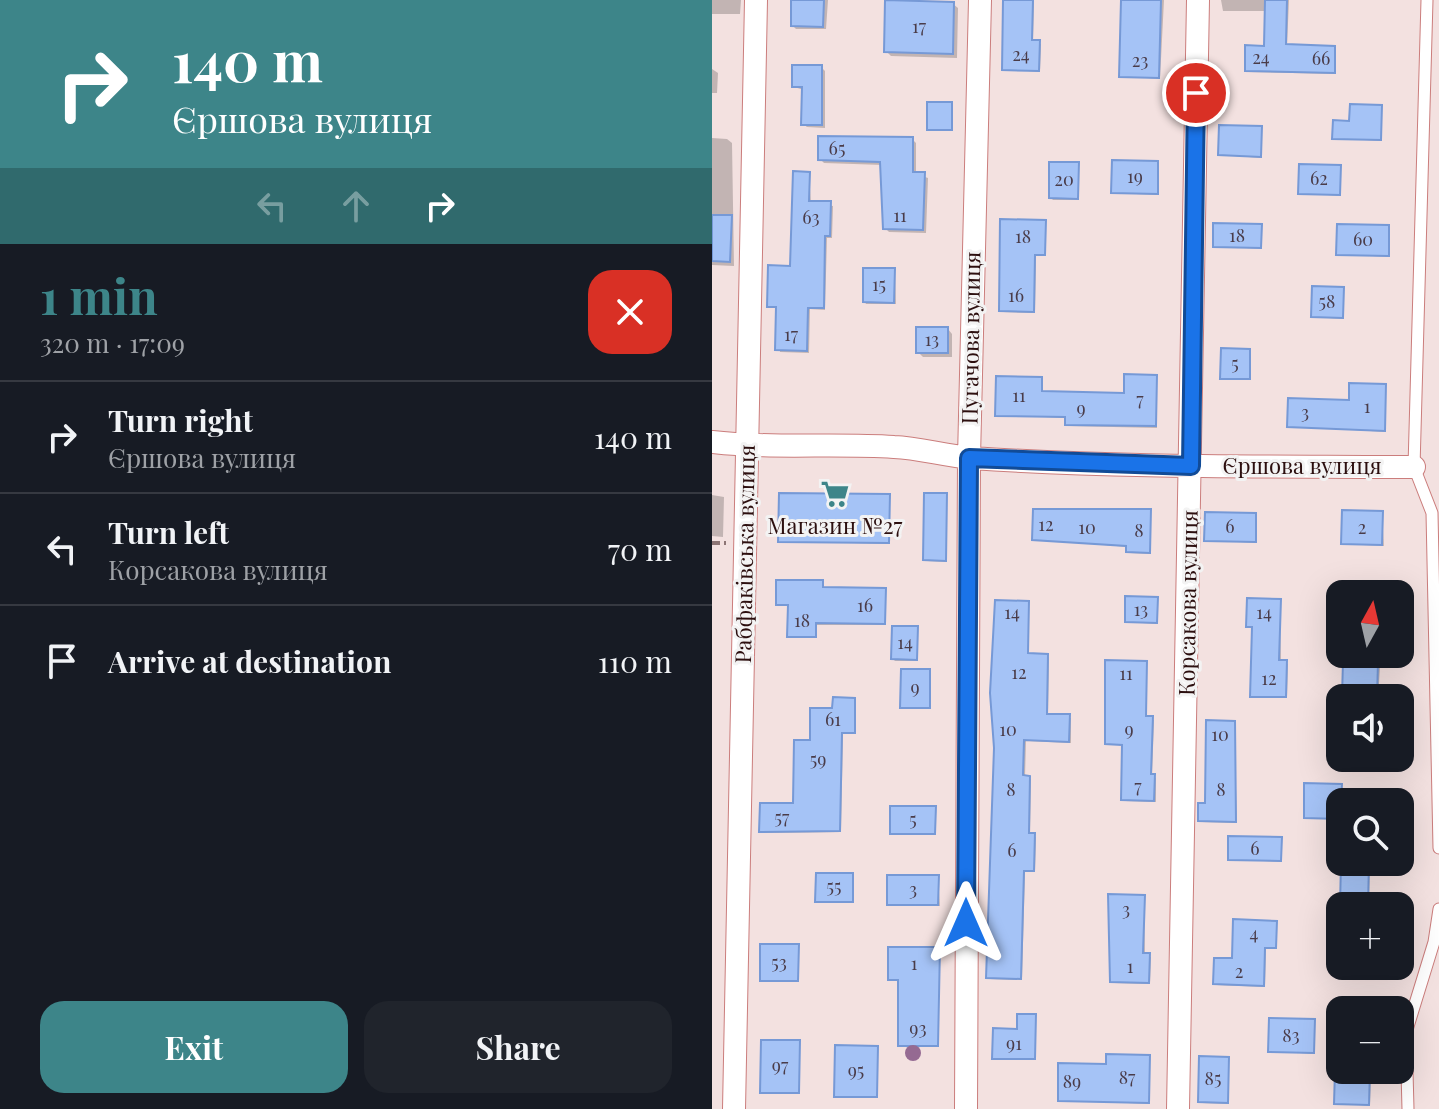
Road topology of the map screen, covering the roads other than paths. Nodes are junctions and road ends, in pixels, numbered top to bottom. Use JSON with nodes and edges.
{"nodes":[{"id":1,"x":756,"y":0,"type":"edge"},
{"id":2,"x":980,"y":0,"type":"edge"},
{"id":3,"x":1198,"y":0,"type":"edge"},
{"id":4,"x":1427,"y":0,"type":"edge"},
{"id":5,"x":712,"y":442,"type":"edge"},
{"id":6,"x":747,"y":446,"type":"junction"},
{"id":7,"x":969,"y":458,"type":"junction"},
{"id":8,"x":1191,"y":466,"type":"junction"},
{"id":9,"x":1414,"y":467,"type":"junction"},
{"id":10,"x":1439,"y":848,"type":"edge"},
{"id":11,"x":1439,"y":909,"type":"edge"},
{"id":12,"x":734,"y":1109,"type":"edge"},
{"id":13,"x":966,"y":1109,"type":"edge"},
{"id":14,"x":1178,"y":1109,"type":"edge"},
{"id":15,"x":1408,"y":1109,"type":"edge"}],
"edges":[{"from":1,"to":6,"type":"street","name":"Рабфаківська вулиця"},
{"from":2,"to":7,"type":"street","name":"Пугачова вулиця"},
{"from":3,"to":8,"type":"street","name":"Корсакова вулиця"},
{"from":4,"to":9,"type":"lane"},
{"from":5,"to":6,"type":"street","name":"Єршова вулиця"},
{"from":6,"to":7,"type":"street","name":"Єршова вулиця"},
{"from":6,"to":12,"type":"street","name":"Рабфаківська вулиця"},
{"from":7,"to":8,"type":"street","name":"Єршова вулиця"},
{"from":7,"to":13,"type":"street","name":"Пугачова вулиця"},
{"from":8,"to":9,"type":"street","name":"Єршова вулиця"},
{"from":8,"to":14,"type":"street","name":"Корсакова вулиця"},
{"from":9,"to":10,"type":"lane"},
{"from":11,"to":15,"type":"lane"}]}
